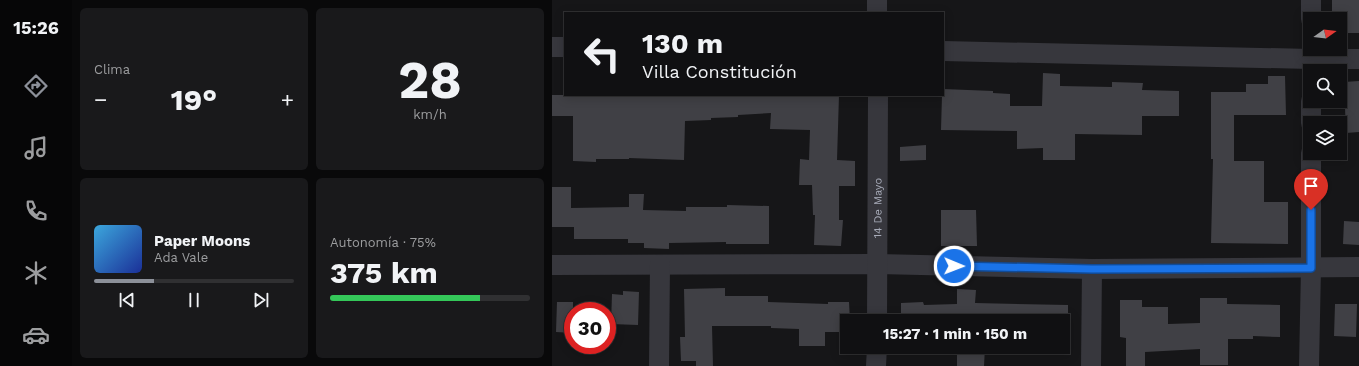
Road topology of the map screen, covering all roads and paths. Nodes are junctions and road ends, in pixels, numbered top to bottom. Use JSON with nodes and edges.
{"nodes":[{"id":1,"x":877,"y":0,"type":"edge"},
{"id":2,"x":1311,"y":0,"type":"edge"},
{"id":3,"x":877,"y":12,"type":"edge"},
{"id":4,"x":1311,"y":12,"type":"edge"},
{"id":5,"x":552,"y":47,"type":"edge"},
{"id":6,"x":564,"y":47,"type":"edge"},
{"id":7,"x":944,"y":51,"type":"edge"},
{"id":8,"x":1359,"y":59,"type":"edge"},
{"id":9,"x":1311,"y":60,"type":"edge"},
{"id":10,"x":878,"y":96,"type":"edge"},
{"id":11,"x":1311,"y":160,"type":"edge"},
{"id":12,"x":878,"y":264,"type":"junction"},
{"id":13,"x":552,"y":265,"type":"edge"},
{"id":14,"x":660,"y":265,"type":"junction"},
{"id":15,"x":1359,"y":267,"type":"edge"},
{"id":16,"x":1311,"y":268,"type":"junction"},
{"id":17,"x":1092,"y":269,"type":"junction"},
{"id":18,"x":877,"y":314,"type":"edge"},
{"id":19,"x":877,"y":354,"type":"edge"},
{"id":20,"x":659,"y":366,"type":"edge"},
{"id":21,"x":876,"y":366,"type":"edge"},
{"id":22,"x":1091,"y":366,"type":"edge"},
{"id":23,"x":1309,"y":366,"type":"edge"}],
"edges":[{"from":1,"to":3,"type":"street"},
{"from":2,"to":4,"type":"street"},
{"from":5,"to":6,"type":"street"},
{"from":7,"to":9,"type":"street"},
{"from":8,"to":9,"type":"street"},
{"from":10,"to":12,"type":"street","name":"14 De Mayo"},
{"from":11,"to":16,"type":"street"},
{"from":12,"to":14,"type":"street"},
{"from":12,"to":17,"type":"street"},
{"from":12,"to":18,"type":"street","name":"14 De Mayo"},
{"from":13,"to":14,"type":"street"},
{"from":14,"to":20,"type":"street"},
{"from":15,"to":16,"type":"street"},
{"from":16,"to":17,"type":"street"},
{"from":16,"to":23,"type":"street"},
{"from":17,"to":22,"type":"street"},
{"from":19,"to":21,"type":"street"}]}
